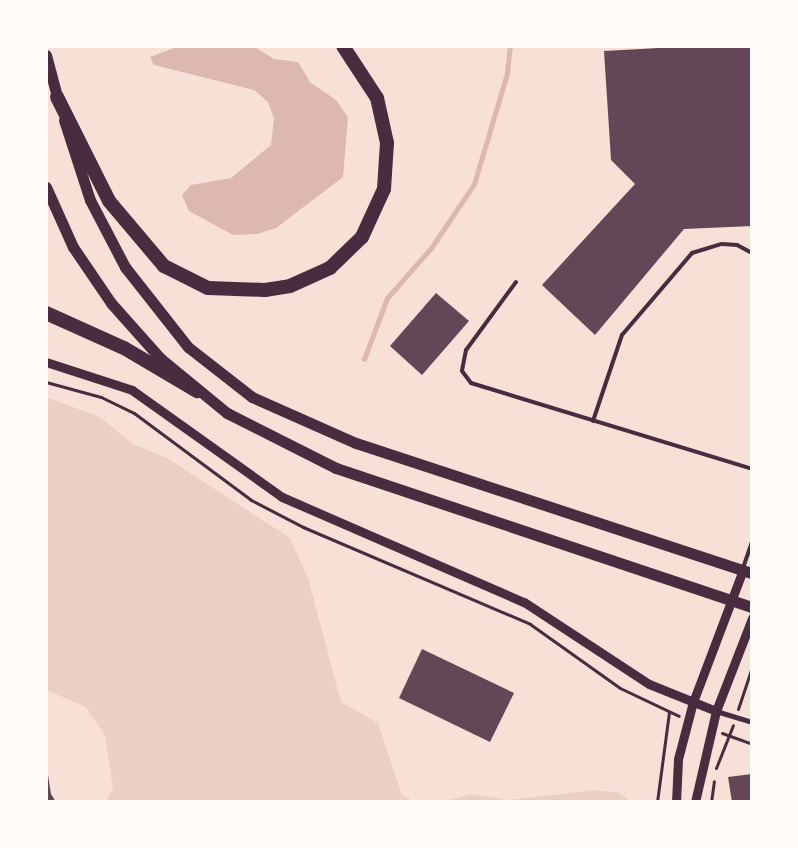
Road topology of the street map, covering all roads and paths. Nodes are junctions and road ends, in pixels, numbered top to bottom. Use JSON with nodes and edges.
{"nodes":[{"id":1,"x":343,"y":46,"type":"edge"},
{"id":2,"x":47,"y":56,"type":"edge"},
{"id":3,"x":57,"y":97,"type":"junction"},
{"id":4,"x":46,"y":188,"type":"edge"},
{"id":5,"x":752,"y":253,"type":"edge"},
{"id":6,"x":516,"y":282,"type":"dead end"},
{"id":7,"x":46,"y":313,"type":"edge"},
{"id":8,"x":46,"y":362,"type":"edge"},
{"id":9,"x":197,"y":391,"type":"junction"},
{"id":10,"x":593,"y":422,"type":"junction"},
{"id":11,"x":752,"y":469,"type":"edge"},
{"id":12,"x":752,"y":542,"type":"edge"},
{"id":13,"x":747,"y":571,"type":"edge"},
{"id":14,"x":732,"y":600,"type":"junction"},
{"id":15,"x":752,"y":607,"type":"edge"},
{"id":16,"x":752,"y":618,"type":"edge"},
{"id":17,"x":752,"y":667,"type":"edge"},
{"id":18,"x":693,"y":702,"type":"junction"},
{"id":19,"x":716,"y":711,"type":"junction"},
{"id":20,"x":669,"y":712,"type":"dead end"},
{"id":21,"x":736,"y":717,"type":"junction"},
{"id":22,"x":752,"y":722,"type":"edge"},
{"id":23,"x":730,"y":736,"type":"junction"},
{"id":24,"x":752,"y":744,"type":"edge"},
{"id":25,"x":657,"y":802,"type":"edge"},
{"id":26,"x":676,"y":802,"type":"edge"},
{"id":27,"x":695,"y":802,"type":"edge"},
{"id":28,"x":711,"y":802,"type":"edge"}],
"edges":[{"from":1,"to":3,"type":"highway"},
{"from":2,"to":3,"type":"main road"},
{"from":3,"to":13,"type":"main road"},
{"from":4,"to":9,"type":"main road"},
{"from":5,"to":10,"type":"lane"},
{"from":6,"to":10,"type":"lane"},
{"from":7,"to":9,"type":"highway"},
{"from":8,"to":18,"type":"street"},
{"from":9,"to":14,"type":"main road"},
{"from":10,"to":11,"type":"lane"},
{"from":12,"to":13,"type":"lane"},
{"from":13,"to":14,"type":"street"},
{"from":14,"to":15,"type":"main road"},
{"from":14,"to":18,"type":"street"},
{"from":16,"to":19,"type":"street"},
{"from":17,"to":21,"type":"path"},
{"from":18,"to":19,"type":"street"},
{"from":18,"to":26,"type":"street"},
{"from":19,"to":21,"type":"street"},
{"from":19,"to":27,"type":"street"},
{"from":20,"to":25,"type":"path"},
{"from":21,"to":22,"type":"street"},
{"from":21,"to":23,"type":"path"},
{"from":23,"to":24,"type":"path"},
{"from":23,"to":28,"type":"path"}]}
